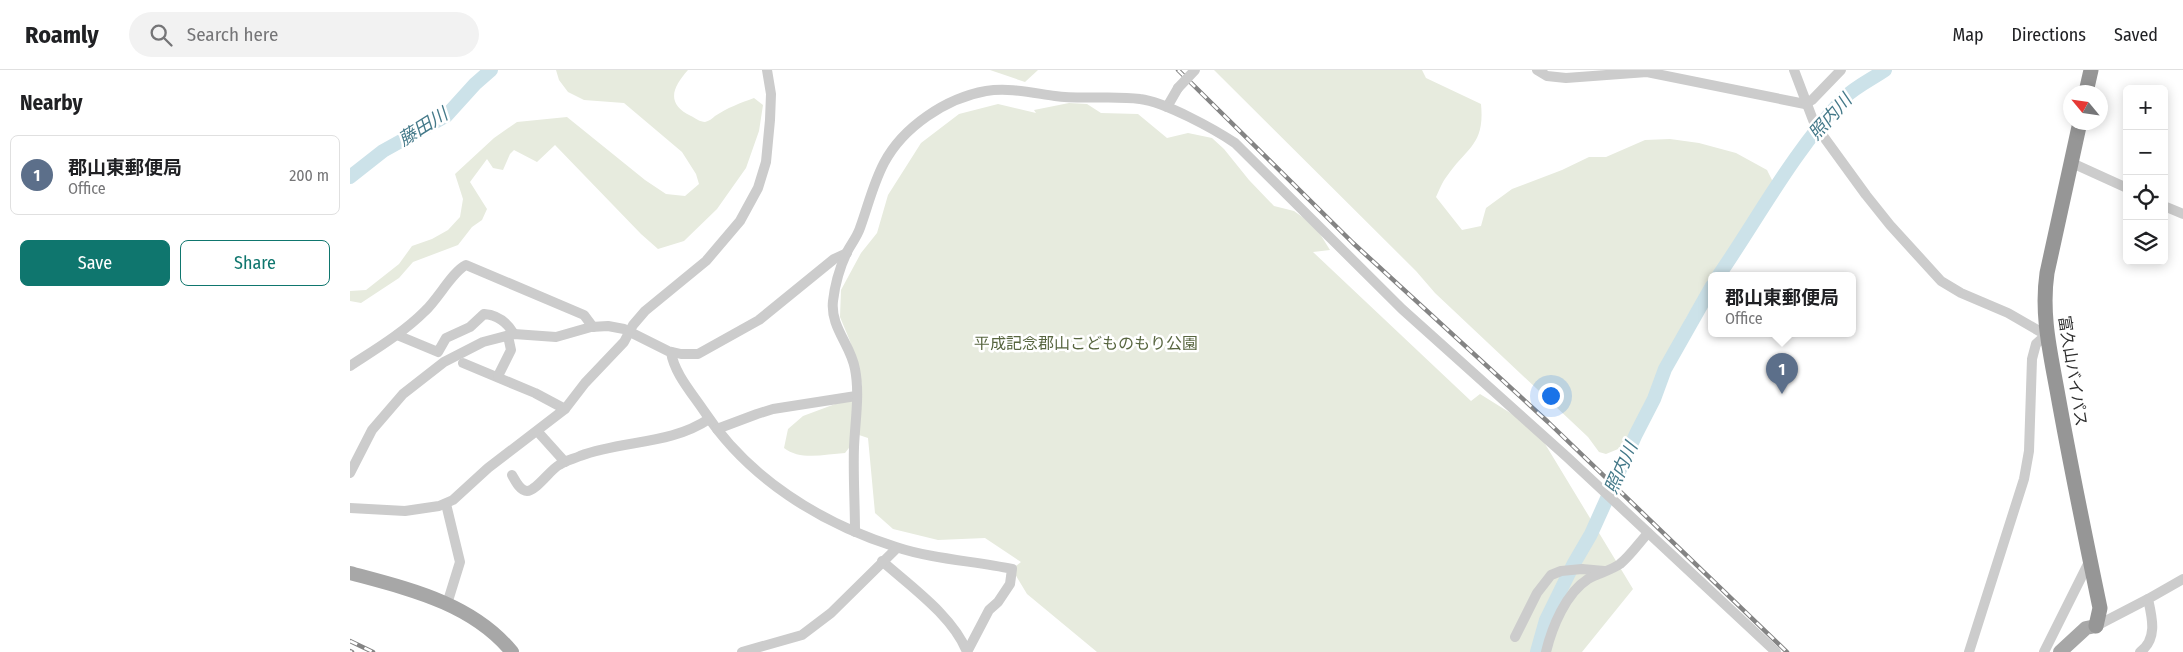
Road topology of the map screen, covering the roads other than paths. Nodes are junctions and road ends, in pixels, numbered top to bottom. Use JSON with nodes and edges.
{"nodes":[{"id":1,"x":767,"y":70,"type":"edge"},
{"id":2,"x":1195,"y":70,"type":"edge"},
{"id":3,"x":1537,"y":70,"type":"edge"},
{"id":4,"x":1794,"y":70,"type":"edge"},
{"id":5,"x":1841,"y":70,"type":"edge"},
{"id":6,"x":2091,"y":70,"type":"edge"},
{"id":7,"x":2088,"y":85,"type":"edge"},
{"id":8,"x":1807,"y":104,"type":"junction"},
{"id":9,"x":1167,"y":107,"type":"junction"},
{"id":10,"x":2078,"y":130,"type":"edge"},
{"id":11,"x":2072,"y":163,"type":"junction"},
{"id":12,"x":2123,"y":186,"type":"edge"},
{"id":13,"x":2168,"y":208,"type":"edge"},
{"id":14,"x":2183,"y":214,"type":"edge"},
{"id":15,"x":847,"y":253,"type":"junction"},
{"id":16,"x":594,"y":327,"type":"junction"},
{"id":17,"x":630,"y":332,"type":"junction"},
{"id":18,"x":2046,"y":334,"type":"junction"},
{"id":19,"x":397,"y":335,"type":"junction"},
{"id":20,"x":511,"y":335,"type":"junction"},
{"id":21,"x":671,"y":352,"type":"junction"},
{"id":22,"x":463,"y":363,"type":"dead end"},
{"id":23,"x":350,"y":366,"type":"edge"},
{"id":24,"x":498,"y":376,"type":"junction"},
{"id":25,"x":856,"y":396,"type":"junction"},
{"id":26,"x":565,"y":409,"type":"junction"},
{"id":27,"x":708,"y":419,"type":"junction"},
{"id":28,"x":717,"y":429,"type":"junction"},
{"id":29,"x":538,"y":432,"type":"junction"},
{"id":30,"x":565,"y":462,"type":"junction"},
{"id":31,"x":350,"y":473,"type":"edge"},
{"id":32,"x":512,"y":475,"type":"dead end"},
{"id":33,"x":446,"y":504,"type":"junction"},
{"id":34,"x":350,"y":508,"type":"edge"},
{"id":35,"x":855,"y":532,"type":"junction"},
{"id":36,"x":1648,"y":533,"type":"junction"},
{"id":37,"x":897,"y":548,"type":"junction"},
{"id":38,"x":2090,"y":560,"type":"junction"},
{"id":39,"x":882,"y":561,"type":"junction"},
{"id":40,"x":1605,"y":571,"type":"junction"},
{"id":41,"x":350,"y":573,"type":"edge"},
{"id":42,"x":2183,"y":579,"type":"edge"},
{"id":43,"x":2148,"y":599,"type":"junction"},
{"id":44,"x":447,"y":604,"type":"junction"},
{"id":45,"x":2091,"y":630,"type":"junction"},
{"id":46,"x":1515,"y":637,"type":"dead end"},
{"id":47,"x":512,"y":652,"type":"edge"},
{"id":48,"x":742,"y":652,"type":"edge"},
{"id":49,"x":967,"y":652,"type":"edge"},
{"id":50,"x":1546,"y":652,"type":"edge"},
{"id":51,"x":1776,"y":652,"type":"edge"},
{"id":52,"x":1969,"y":652,"type":"edge"},
{"id":53,"x":2044,"y":652,"type":"edge"},
{"id":54,"x":2060,"y":652,"type":"edge"},
{"id":55,"x":2073,"y":652,"type":"edge"},
{"id":56,"x":2140,"y":652,"type":"edge"}],
"edges":[{"from":1,"to":17,"type":"street"},
{"from":2,"to":9,"type":"street","bridge":true},
{"from":3,"to":8,"type":"street"},
{"from":4,"to":8,"type":"street"},
{"from":5,"to":8,"type":"street"},
{"from":6,"to":7,"type":"highway"},
{"from":8,"to":18,"type":"street"},
{"from":9,"to":15,"type":"street"},
{"from":9,"to":36,"type":"street"},
{"from":10,"to":11,"type":"highway","name":"富久山バイパス"},
{"from":11,"to":12,"type":"street"},
{"from":11,"to":18,"type":"highway","name":"富久山バイパス"},
{"from":13,"to":14,"type":"street"},
{"from":15,"to":21,"type":"street"},
{"from":15,"to":25,"type":"street"},
{"from":16,"to":17,"type":"street"},
{"from":16,"to":19,"type":"street"},
{"from":16,"to":20,"type":"street"},
{"from":17,"to":21,"type":"street"},
{"from":17,"to":26,"type":"street"},
{"from":18,"to":38,"type":"highway","name":"富久山バイパス"},
{"from":18,"to":52,"type":"street"},
{"from":19,"to":20,"type":"street"},
{"from":19,"to":23,"type":"street"},
{"from":20,"to":24,"type":"street"},
{"from":20,"to":31,"type":"street"},
{"from":21,"to":27,"type":"street"},
{"from":22,"to":24,"type":"street"},
{"from":24,"to":26,"type":"street"},
{"from":25,"to":28,"type":"street"},
{"from":25,"to":35,"type":"street"},
{"from":26,"to":29,"type":"street"},
{"from":27,"to":28,"type":"street"},
{"from":27,"to":30,"type":"street"},
{"from":28,"to":35,"type":"street"},
{"from":29,"to":30,"type":"street"},
{"from":29,"to":33,"type":"street"},
{"from":30,"to":32,"type":"street"},
{"from":33,"to":34,"type":"street"},
{"from":33,"to":44,"type":"street"},
{"from":35,"to":37,"type":"street"},
{"from":36,"to":40,"type":"street"},
{"from":36,"to":51,"type":"street"},
{"from":37,"to":39,"type":"street"},
{"from":37,"to":49,"type":"street"},
{"from":38,"to":45,"type":"highway","name":"富久山バイパス"},
{"from":38,"to":53,"type":"street"},
{"from":39,"to":48,"type":"street"},
{"from":39,"to":49,"type":"street"},
{"from":40,"to":46,"type":"street"},
{"from":40,"to":50,"type":"street"},
{"from":41,"to":44,"type":"main road"},
{"from":42,"to":43,"type":"street"},
{"from":43,"to":45,"type":"street"},
{"from":43,"to":56,"type":"street"},
{"from":44,"to":47,"type":"main road"},
{"from":45,"to":54,"type":"main road"},
{"from":45,"to":55,"type":"main road"}]}
